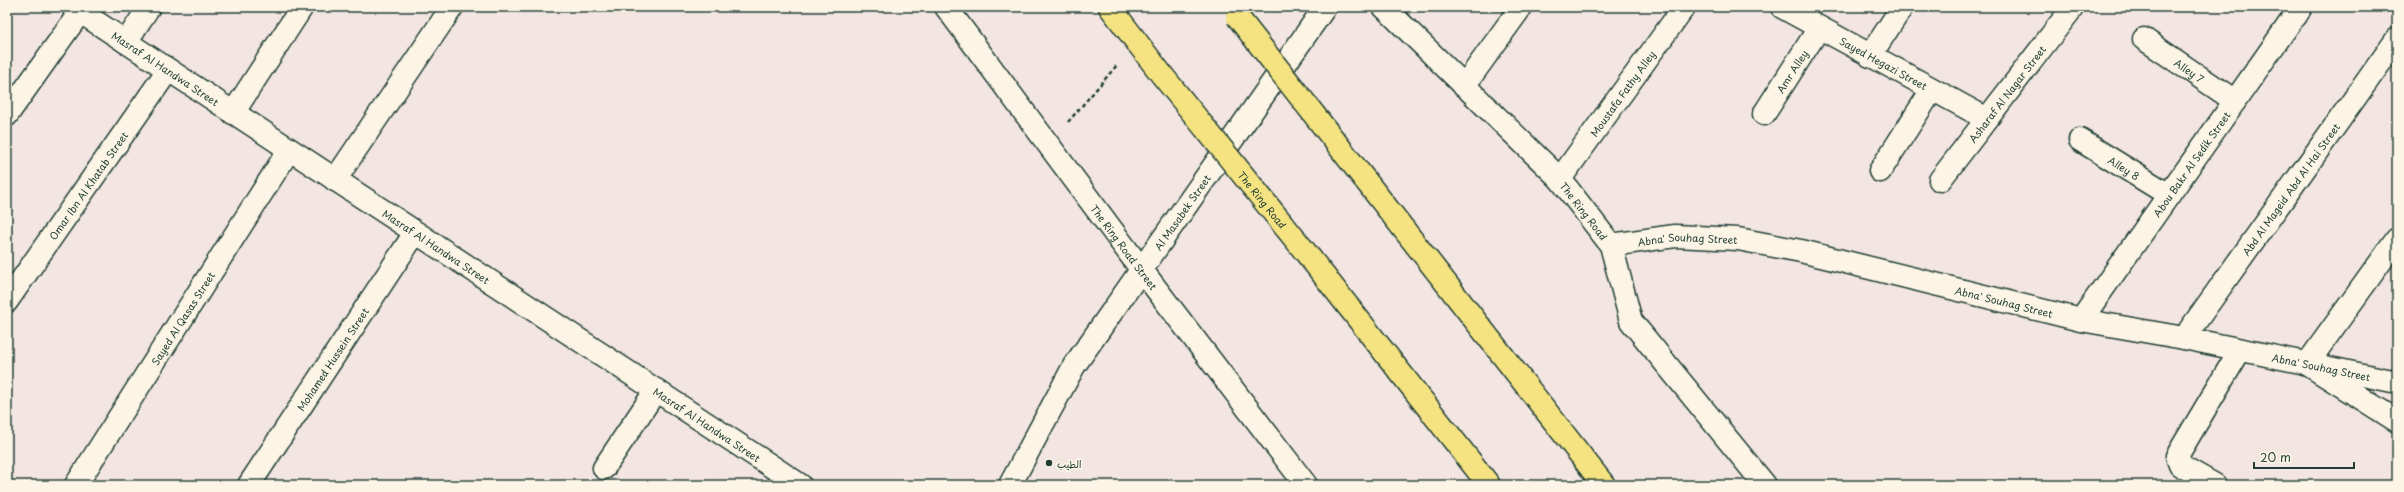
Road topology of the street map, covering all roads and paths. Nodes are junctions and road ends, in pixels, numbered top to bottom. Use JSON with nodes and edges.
{"nodes":[{"id":1,"x":149,"y":7,"type":"edge"},
{"id":2,"x":302,"y":7,"type":"edge"},
{"id":3,"x":452,"y":7,"type":"edge"},
{"id":4,"x":946,"y":7,"type":"edge"},
{"id":5,"x":1110,"y":7,"type":"edge"},
{"id":6,"x":1325,"y":7,"type":"edge"},
{"id":7,"x":1384,"y":7,"type":"edge"},
{"id":8,"x":1521,"y":7,"type":"edge"},
{"id":9,"x":1684,"y":7,"type":"edge"},
{"id":10,"x":1782,"y":7,"type":"edge"},
{"id":11,"x":1902,"y":7,"type":"edge"},
{"id":12,"x":2073,"y":7,"type":"edge"},
{"id":13,"x":2301,"y":7,"type":"edge"},
{"id":14,"x":76,"y":10,"type":"edge"},
{"id":15,"x":1233,"y":11,"type":"edge"},
{"id":16,"x":1819,"y":28,"type":"junction"},
{"id":17,"x":2144,"y":39,"type":"dead end"},
{"id":18,"x":2397,"y":39,"type":"edge"},
{"id":19,"x":126,"y":42,"type":"junction"},
{"id":20,"x":1137,"y":42,"type":"junction"},
{"id":21,"x":1870,"y":56,"type":"junction"},
{"id":22,"x":168,"y":70,"type":"junction"},
{"id":23,"x":1464,"y":86,"type":"junction"},
{"id":24,"x":1932,"y":90,"type":"junction"},
{"id":25,"x":2235,"y":101,"type":"junction"},
{"id":26,"x":233,"y":113,"type":"junction"},
{"id":27,"x":1764,"y":114,"type":"dead end"},
{"id":28,"x":7,"y":115,"type":"edge"},
{"id":29,"x":1987,"y":119,"type":"junction"},
{"id":30,"x":1065,"y":124,"type":"dead end"},
{"id":31,"x":2080,"y":140,"type":"dead end"},
{"id":32,"x":288,"y":150,"type":"junction"},
{"id":33,"x":1880,"y":171,"type":"dead end"},
{"id":34,"x":1560,"y":179,"type":"junction"},
{"id":35,"x":335,"y":180,"type":"junction"},
{"id":36,"x":1940,"y":180,"type":"dead end"},
{"id":37,"x":2169,"y":195,"type":"junction"},
{"id":38,"x":415,"y":233,"type":"junction"},
{"id":39,"x":2397,"y":239,"type":"edge"},
{"id":40,"x":1611,"y":245,"type":"junction"},
{"id":41,"x":1141,"y":269,"type":"junction"},
{"id":42,"x":7,"y":301,"type":"edge"},
{"id":43,"x":2081,"y":320,"type":"junction"},
{"id":44,"x":2184,"y":338,"type":"junction"},
{"id":45,"x":2240,"y":350,"type":"junction"},
{"id":46,"x":2307,"y":364,"type":"junction"},
{"id":47,"x":2397,"y":382,"type":"edge"},
{"id":48,"x":656,"y":390,"type":"junction"},
{"id":49,"x":2397,"y":421,"type":"edge"},
{"id":50,"x":604,"y":468,"type":"dead end"},
{"id":51,"x":76,"y":485,"type":"edge"},
{"id":52,"x":249,"y":485,"type":"edge"},
{"id":53,"x":800,"y":485,"type":"edge"},
{"id":54,"x":1010,"y":485,"type":"edge"},
{"id":55,"x":1306,"y":485,"type":"edge"},
{"id":56,"x":1489,"y":485,"type":"edge"},
{"id":57,"x":1604,"y":485,"type":"edge"},
{"id":58,"x":1765,"y":485,"type":"edge"},
{"id":59,"x":2215,"y":485,"type":"edge"}],
"edges":[{"from":1,"to":19,"type":"street"},
{"from":2,"to":26,"type":"street"},
{"from":3,"to":35,"type":"street"},
{"from":4,"to":41,"type":"street","name":"The Ring Road Street"},
{"from":5,"to":20,"type":"highway","name":"The Ring Road"},
{"from":6,"to":41,"type":"street","name":"Al Masabek Street"},
{"from":7,"to":23,"type":"street","name":"The Ring Road"},
{"from":8,"to":23,"type":"street"},
{"from":9,"to":34,"type":"street","name":"Moustafa Fathy Alley"},
{"from":10,"to":16,"type":"street","name":"Sayed Hegazi Street"},
{"from":11,"to":21,"type":"street"},
{"from":12,"to":29,"type":"street","name":"Asharaf Al Nagar Street"},
{"from":13,"to":25,"type":"street","name":"Abou Bakr Al Sedik Street"},
{"from":14,"to":19,"type":"street","name":"Masraf Al Handwa Street"},
{"from":14,"to":28,"type":"street"},
{"from":15,"to":57,"type":"highway","bridge":true},
{"from":16,"to":21,"type":"street","name":"Sayed Hegazi Street"},
{"from":16,"to":27,"type":"street","name":"Amr Alley"},
{"from":17,"to":25,"type":"street","name":"Alley 7"},
{"from":18,"to":44,"type":"street","name":"Abd Al Mageid Abd Al Hai Street"},
{"from":19,"to":22,"type":"street","name":"Masraf Al Handwa Street"},
{"from":20,"to":30,"type":"path"},
{"from":20,"to":56,"type":"highway","name":"The Ring Road","bridge":true},
{"from":21,"to":24,"type":"street","name":"Sayed Hegazi Street"},
{"from":22,"to":26,"type":"street","name":"Masraf Al Handwa Street"},
{"from":22,"to":42,"type":"street","name":"Omar Ibn Al Khatab Street"},
{"from":23,"to":34,"type":"street","name":"The Ring Road"},
{"from":24,"to":29,"type":"street","name":"Sayed Hegazi Street"},
{"from":24,"to":33,"type":"street"},
{"from":25,"to":37,"type":"street","name":"Abou Bakr Al Sedik Street"},
{"from":26,"to":32,"type":"street","name":"Masraf Al Handwa Street"},
{"from":29,"to":36,"type":"street","name":"Asharaf Al Nagar Street"},
{"from":31,"to":37,"type":"street","name":"Alley 8"},
{"from":32,"to":35,"type":"street","name":"Masraf Al Handwa Street"},
{"from":32,"to":51,"type":"street","name":"Sayed Al Qasas Street"},
{"from":34,"to":40,"type":"street","name":"The Ring Road"},
{"from":35,"to":38,"type":"street","name":"Masraf Al Handwa Street"},
{"from":37,"to":43,"type":"street","name":"Abou Bakr Al Sedik Street"},
{"from":38,"to":48,"type":"street","name":"Masraf Al Handwa Street"},
{"from":38,"to":52,"type":"street","name":"Mohamed Hussein Street"},
{"from":39,"to":46,"type":"street"},
{"from":40,"to":43,"type":"street","name":"Abna' Souhag Street"},
{"from":40,"to":58,"type":"street","name":"The Ring Road"},
{"from":41,"to":54,"type":"street","name":"Al Masabek Street"},
{"from":41,"to":55,"type":"street","name":"The Ring Road Street"},
{"from":43,"to":44,"type":"street","name":"Abna' Souhag Street"},
{"from":44,"to":45,"type":"street","name":"Abna' Souhag Street"},
{"from":45,"to":46,"type":"street","name":"Abna' Souhag Street"},
{"from":45,"to":59,"type":"street"},
{"from":46,"to":47,"type":"street","name":"Abna' Souhag Street"},
{"from":46,"to":49,"type":"street"},
{"from":48,"to":50,"type":"street"},
{"from":48,"to":53,"type":"street","name":"Masraf Al Handwa Street"}]}
